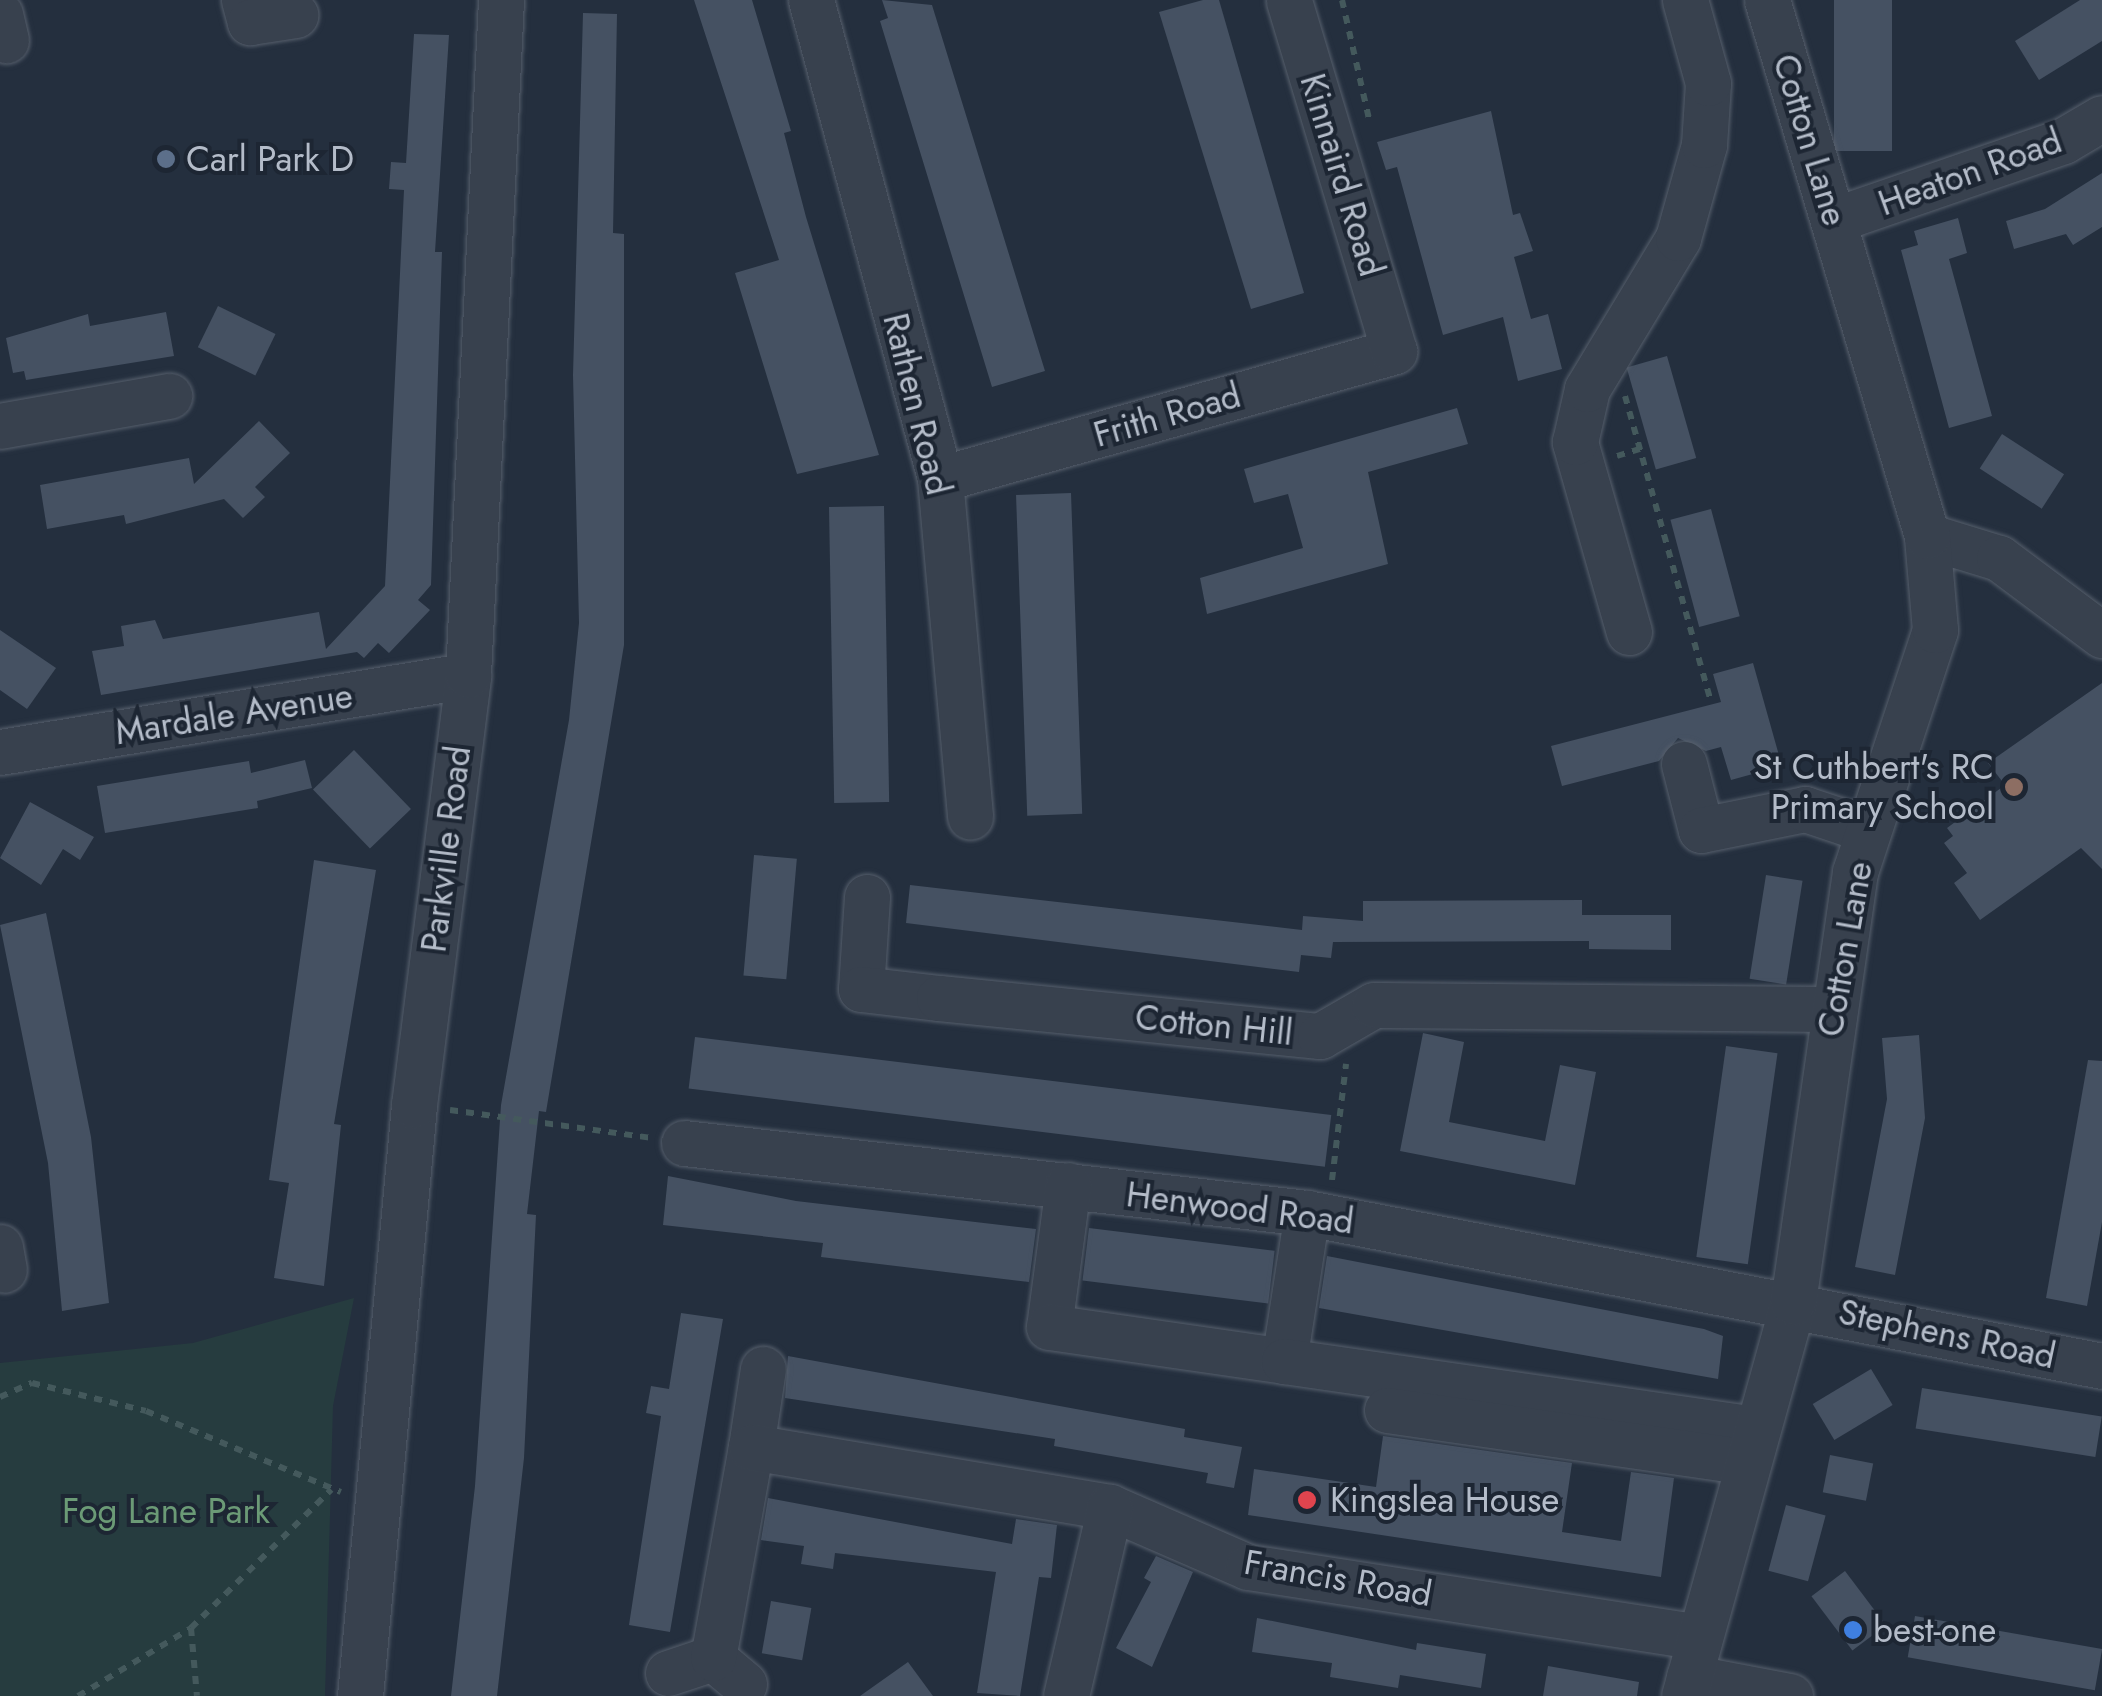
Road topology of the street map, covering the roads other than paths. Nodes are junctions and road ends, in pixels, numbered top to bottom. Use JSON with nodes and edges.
{"nodes":[{"id":1,"x":244,"y":0,"type":"edge"},
{"id":2,"x":501,"y":0,"type":"edge"},
{"id":3,"x":811,"y":0,"type":"edge"},
{"id":4,"x":1290,"y":0,"type":"edge"},
{"id":5,"x":1685,"y":0,"type":"edge"},
{"id":6,"x":1766,"y":0,"type":"edge"},
{"id":7,"x":295,"y":15,"type":"dead end"},
{"id":8,"x":2102,"y":118,"type":"edge"},
{"id":9,"x":1834,"y":220,"type":"junction"},
{"id":10,"x":1394,"y":351,"type":"joint"},
{"id":11,"x":170,"y":396,"type":"dead end"},
{"id":12,"x":0,"y":426,"type":"edge"},
{"id":13,"x":940,"y":479,"type":"junction"},
{"id":14,"x":1927,"y":536,"type":"junction"},
{"id":15,"x":1629,"y":632,"type":"dead end"},
{"id":16,"x":2102,"y":636,"type":"edge"},
{"id":17,"x":468,"y":675,"type":"junction"},
{"id":18,"x":0,"y":752,"type":"edge"},
{"id":19,"x":1684,"y":764,"type":"dead end"},
{"id":20,"x":970,"y":818,"type":"dead end"},
{"id":21,"x":1868,"y":830,"type":"junction"},
{"id":22,"x":867,"y":896,"type":"dead end"},
{"id":23,"x":1832,"y":1008,"type":"junction"},
{"id":24,"x":684,"y":1143,"type":"road end"},
{"id":25,"x":1068,"y":1186,"type":"junction"},
{"id":26,"x":1317,"y":1215,"type":"junction"},
{"id":27,"x":1792,"y":1302,"type":"junction"},
{"id":28,"x":1284,"y":1362,"type":"junction"},
{"id":29,"x":2102,"y":1366,"type":"edge"},
{"id":30,"x":763,"y":1369,"type":"dead end"},
{"id":31,"x":1387,"y":1410,"type":"dead end"},
{"id":32,"x":1752,"y":1446,"type":"junction"},
{"id":33,"x":750,"y":1447,"type":"junction"},
{"id":34,"x":1110,"y":1507,"type":"junction"},
{"id":35,"x":1691,"y":1670,"type":"edge"},
{"id":36,"x":668,"y":1673,"type":"dead end"},
{"id":37,"x":360,"y":1696,"type":"edge"},
{"id":38,"x":1066,"y":1696,"type":"edge"},
{"id":39,"x":1790,"y":1696,"type":"edge"}],
"edges":[{"from":1,"to":7,"type":"street"},
{"from":2,"to":17,"type":"street","name":"Parkville Road"},
{"from":3,"to":13,"type":"street","name":"Rathen Road"},
{"from":4,"to":10,"type":"street","name":"Kinnaird Road"},
{"from":5,"to":15,"type":"street"},
{"from":6,"to":9,"type":"street","name":"Cotton Lane"},
{"from":8,"to":9,"type":"street","name":"Heaton Road"},
{"from":9,"to":14,"type":"street","name":"Cotton Lane"},
{"from":10,"to":13,"type":"street","name":"Frith Road"},
{"from":11,"to":12,"type":"street"},
{"from":13,"to":20,"type":"street","name":"Rathen Road"},
{"from":14,"to":16,"type":"street"},
{"from":14,"to":21,"type":"street","name":"Cotton Lane"},
{"from":17,"to":18,"type":"street","name":"Mardale Avenue"},
{"from":17,"to":37,"type":"street","name":"Parkville Road"},
{"from":19,"to":21,"type":"street"},
{"from":21,"to":23,"type":"street","name":"Cotton Lane"},
{"from":22,"to":23,"type":"street","name":"Cotton Hill"},
{"from":23,"to":27,"type":"street","name":"Cotton Lane"},
{"from":24,"to":25,"type":"street","name":"Henwood Road"},
{"from":25,"to":26,"type":"street","name":"Henwood Road"},
{"from":25,"to":28,"type":"street"},
{"from":26,"to":27,"type":"street","name":"Henwood Road"},
{"from":26,"to":28,"type":"street"},
{"from":27,"to":29,"type":"street","name":"Stephens Road"},
{"from":27,"to":32,"type":"street","name":"Cotton Lane"},
{"from":28,"to":32,"type":"street"},
{"from":30,"to":33,"type":"street"},
{"from":31,"to":32,"type":"street"},
{"from":32,"to":35,"type":"street","name":"Cotton Lane"},
{"from":33,"to":34,"type":"street","name":"Francis Road"},
{"from":33,"to":36,"type":"street"},
{"from":34,"to":35,"type":"street","name":"Francis Road"},
{"from":34,"to":38,"type":"street"},
{"from":35,"to":39,"type":"street","name":"Francis Road"}]}
